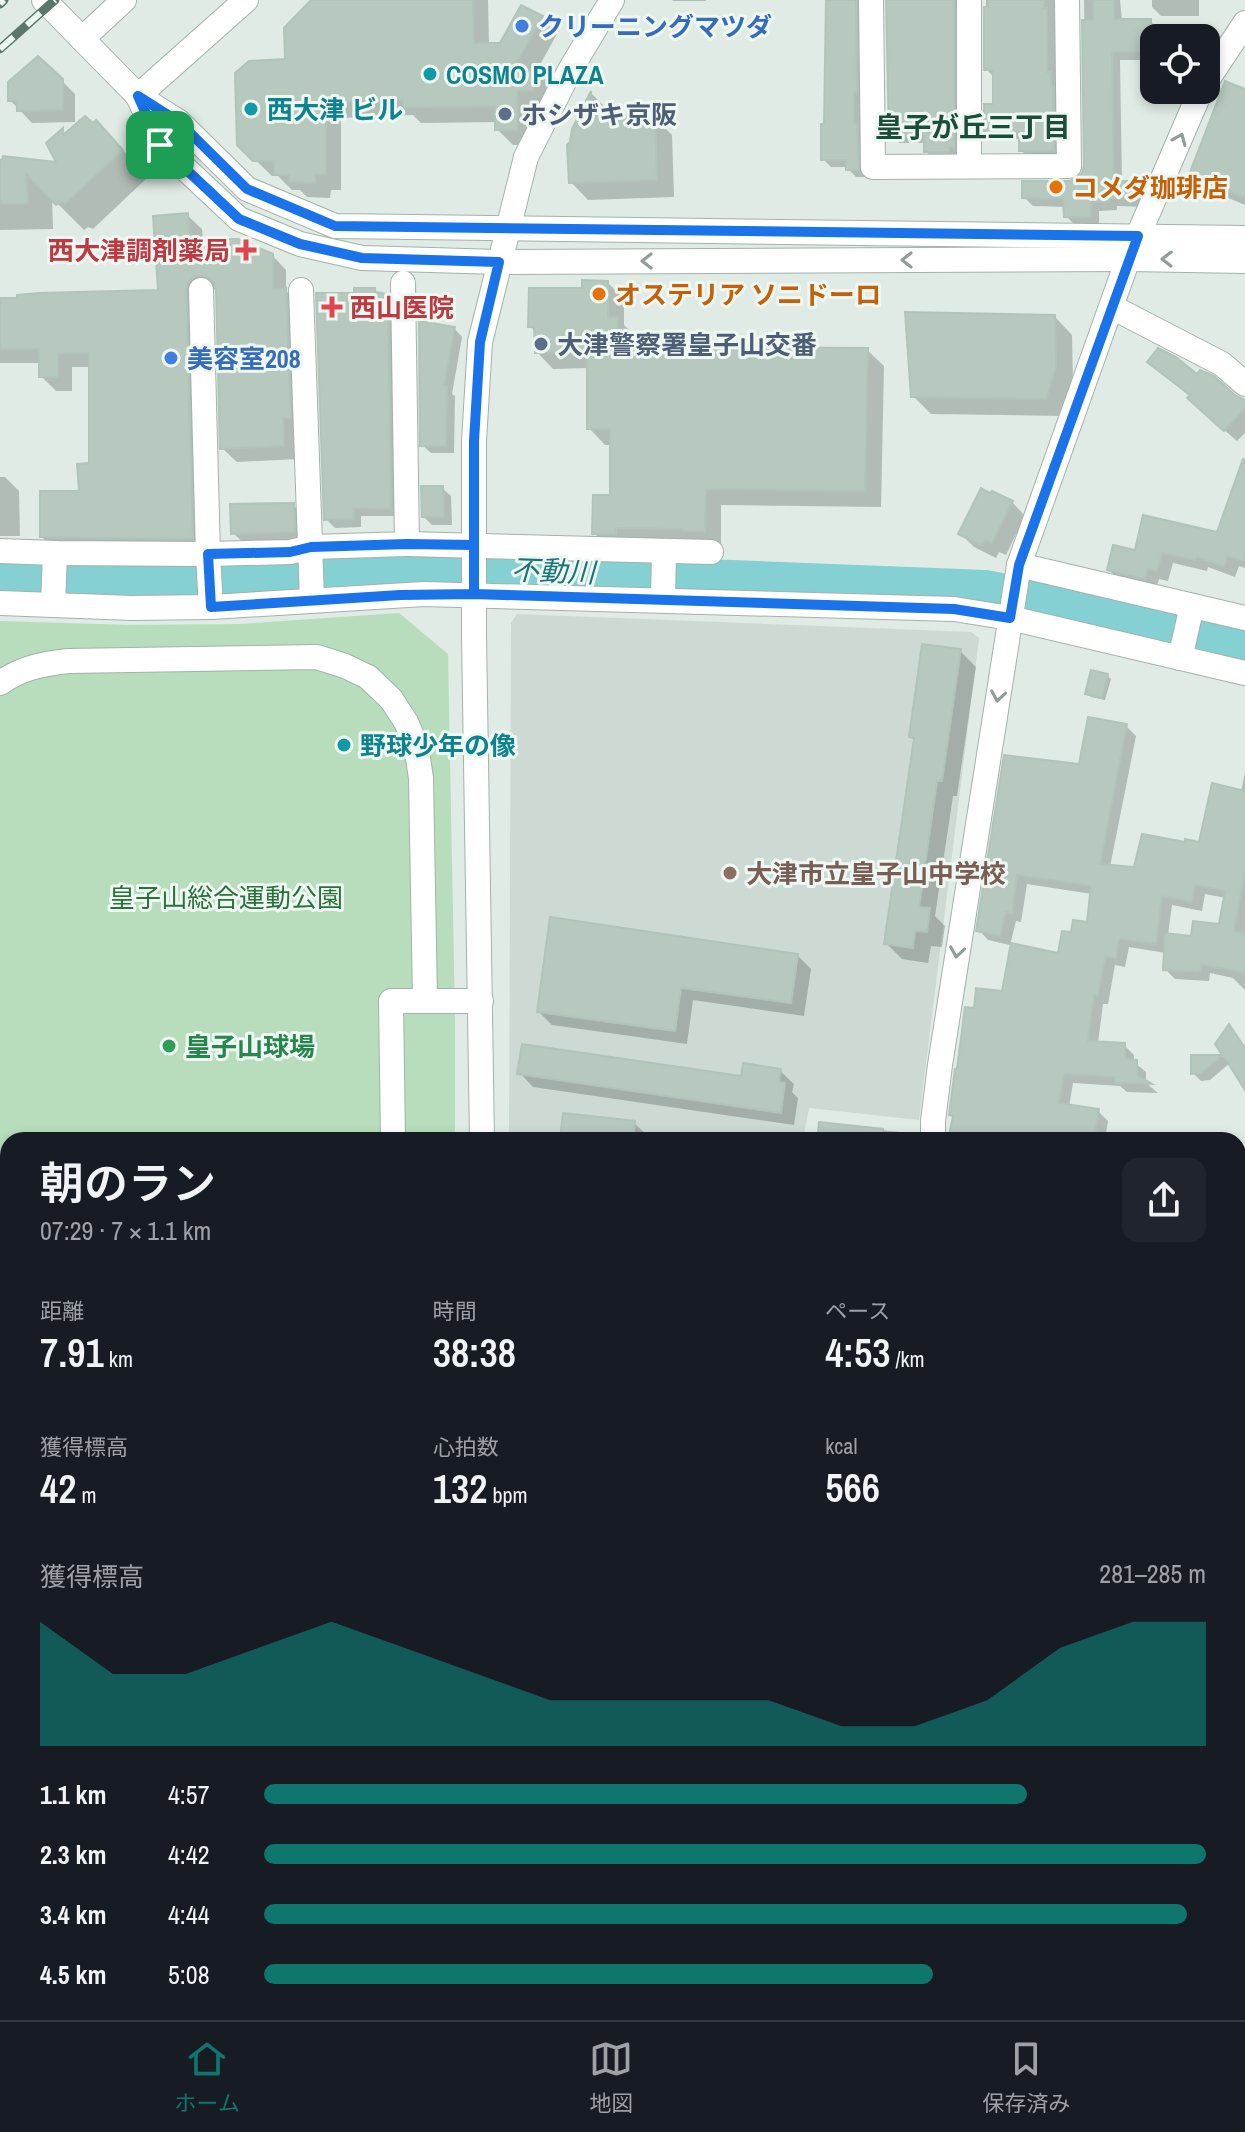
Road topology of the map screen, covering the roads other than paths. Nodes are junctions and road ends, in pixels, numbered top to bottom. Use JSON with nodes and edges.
{"nodes":[{"id":1,"x":44,"y":0,"type":"edge"},
{"id":2,"x":124,"y":0,"type":"edge"},
{"id":3,"x":246,"y":0,"type":"edge"},
{"id":4,"x":612,"y":0,"type":"edge"},
{"id":5,"x":871,"y":0,"type":"edge"},
{"id":6,"x":969,"y":0,"type":"edge"},
{"id":7,"x":1067,"y":0,"type":"edge"},
{"id":8,"x":1245,"y":23,"type":"edge"},
{"id":9,"x":82,"y":39,"type":"junction"},
{"id":10,"x":1220,"y":61,"type":"edge"},
{"id":11,"x":138,"y":96,"type":"junction"},
{"id":12,"x":1195,"y":104,"type":"edge"},
{"id":13,"x":969,"y":166,"type":"junction"},
{"id":14,"x":508,"y":229,"type":"junction"},
{"id":15,"x":1245,"y":238,"type":"edge"},
{"id":16,"x":1133,"y":247,"type":"junction"},
{"id":17,"x":1245,"y":261,"type":"edge"},
{"id":18,"x":499,"y":262,"type":"junction"},
{"id":19,"x":403,"y":283,"type":"dead end"},
{"id":20,"x":201,"y":290,"type":"dead end"},
{"id":21,"x":301,"y":290,"type":"dead end"},
{"id":22,"x":1112,"y":307,"type":"junction"},
{"id":23,"x":1245,"y":384,"type":"edge"},
{"id":24,"x":407,"y":544,"type":"junction"},
{"id":25,"x":474,"y":545,"type":"junction"},
{"id":26,"x":311,"y":548,"type":"junction"},
{"id":27,"x":0,"y":551,"type":"edge"},
{"id":28,"x":664,"y":551,"type":"junction"},
{"id":29,"x":711,"y":552,"type":"dead end"},
{"id":30,"x":55,"y":554,"type":"junction"},
{"id":31,"x":208,"y":555,"type":"junction"},
{"id":32,"x":1018,"y":569,"type":"junction"},
{"id":33,"x":474,"y":589,"type":"junction"},
{"id":34,"x":312,"y":600,"type":"junction"},
{"id":35,"x":663,"y":600,"type":"junction"},
{"id":36,"x":0,"y":603,"type":"edge"},
{"id":37,"x":53,"y":604,"type":"junction"},
{"id":38,"x":211,"y":606,"type":"junction"},
{"id":39,"x":1191,"y":610,"type":"junction"},
{"id":40,"x":1011,"y":614,"type":"junction"},
{"id":41,"x":1245,"y":618,"type":"edge"},
{"id":42,"x":1181,"y":654,"type":"junction"},
{"id":43,"x":1245,"y":673,"type":"edge"},
{"id":44,"x":0,"y":683,"type":"edge"},
{"id":45,"x":425,"y":1001,"type":"junction"},
{"id":46,"x":481,"y":1001,"type":"junction"},
{"id":47,"x":393,"y":1132,"type":"edge"},
{"id":48,"x":482,"y":1132,"type":"edge"},
{"id":49,"x":933,"y":1132,"type":"edge"}],
"edges":[{"from":1,"to":9,"type":"street"},
{"from":2,"to":9,"type":"street"},
{"from":3,"to":11,"type":"street"},
{"from":4,"to":14,"type":"street"},
{"from":5,"to":13,"type":"street"},
{"from":6,"to":13,"type":"street"},
{"from":7,"to":13,"type":"street"},
{"from":8,"to":10,"type":"street"},
{"from":9,"to":11,"type":"street"},
{"from":11,"to":14,"type":"street"},
{"from":11,"to":18,"type":"street"},
{"from":16,"to":12,"type":"street","one_way":true},
{"from":14,"to":16,"type":"street"},
{"from":14,"to":18,"type":"street"},
{"from":15,"to":16,"type":"street"},
{"from":17,"to":16,"type":"street","one_way":true},
{"from":16,"to":18,"type":"street","one_way":true},
{"from":16,"to":22,"type":"street"},
{"from":18,"to":25,"type":"street"},
{"from":19,"to":24,"type":"street"},
{"from":20,"to":31,"type":"street"},
{"from":21,"to":26,"type":"street"},
{"from":22,"to":23,"type":"street"},
{"from":22,"to":32,"type":"street"},
{"from":24,"to":25,"type":"street"},
{"from":24,"to":26,"type":"street"},
{"from":25,"to":28,"type":"street"},
{"from":25,"to":33,"type":"street"},
{"from":26,"to":31,"type":"street"},
{"from":26,"to":34,"type":"street"},
{"from":27,"to":30,"type":"street"},
{"from":28,"to":29,"type":"street"},
{"from":28,"to":35,"type":"street"},
{"from":30,"to":31,"type":"street"},
{"from":30,"to":37,"type":"street"},
{"from":31,"to":38,"type":"street"},
{"from":32,"to":39,"type":"street"},
{"from":32,"to":40,"type":"street"},
{"from":33,"to":34,"type":"street"},
{"from":33,"to":35,"type":"street"},
{"from":33,"to":46,"type":"street"},
{"from":34,"to":38,"type":"street"},
{"from":35,"to":40,"type":"street"},
{"from":36,"to":37,"type":"street"},
{"from":37,"to":38,"type":"street"},
{"from":39,"to":41,"type":"street"},
{"from":39,"to":42,"type":"street"},
{"from":40,"to":42,"type":"street"},
{"from":40,"to":49,"type":"street","one_way":true},
{"from":42,"to":43,"type":"street"},
{"from":44,"to":45,"type":"street"},
{"from":45,"to":46,"type":"street"},
{"from":45,"to":47,"type":"street"},
{"from":46,"to":48,"type":"street"}]}
